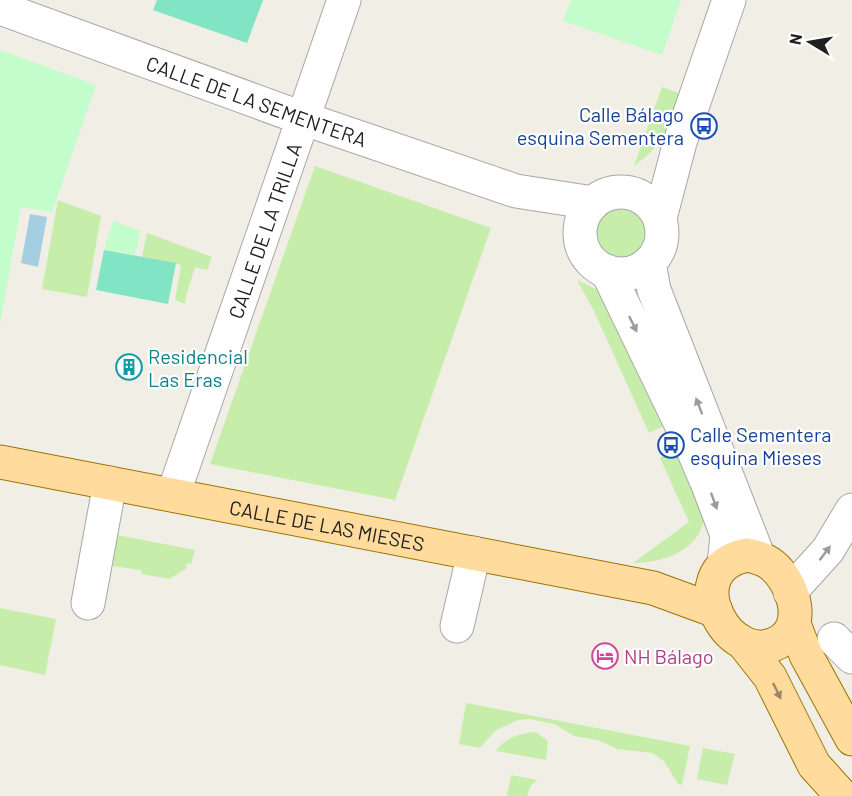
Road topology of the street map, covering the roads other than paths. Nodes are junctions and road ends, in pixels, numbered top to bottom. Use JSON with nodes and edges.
{"nodes":[{"id":1,"x":344,"y":0,"type":"edge"},
{"id":2,"x":729,"y":0,"type":"edge"},
{"id":3,"x":0,"y":8,"type":"edge"},
{"id":4,"x":303,"y":118,"type":"junction"},
{"id":5,"x":516,"y":191,"type":"junction"},
{"id":6,"x":593,"y":203,"type":"junction"},
{"id":7,"x":650,"y":206,"type":"junction"},
{"id":8,"x":580,"y":235,"type":"junction"},
{"id":9,"x":649,"y":263,"type":"junction"},
{"id":10,"x":607,"y":271,"type":"junction"},
{"id":11,"x":0,"y":462,"type":"edge"},
{"id":12,"x":110,"y":483,"type":"junction"},
{"id":13,"x":173,"y":495,"type":"junction"},
{"id":14,"x":852,"y":510,"type":"edge"},
{"id":15,"x":474,"y":553,"type":"junction"},
{"id":16,"x":759,"y":558,"type":"junction"},
{"id":17,"x":717,"y":586,"type":"junction"},
{"id":18,"x":790,"y":592,"type":"junction"},
{"id":19,"x":88,"y":603,"type":"dead end"},
{"id":20,"x":794,"y":624,"type":"junction"},
{"id":21,"x":457,"y":626,"type":"dead end"},
{"id":22,"x":744,"y":644,"type":"junction"},
{"id":23,"x":852,"y":739,"type":"edge"},
{"id":24,"x":842,"y":796,"type":"edge"}],
"edges":[{"from":1,"to":4,"type":"street","name":"CALLE DE LA TRILLA"},
{"from":2,"to":7,"type":"street"},
{"from":3,"to":4,"type":"street","name":"CALLE DE LA SEMENTERA"},
{"from":4,"to":5,"type":"street","name":"CALLE DE LA SEMENTERA"},
{"from":4,"to":13,"type":"street","name":"CALLE DE LA TRILLA"},
{"from":5,"to":6,"type":"street","name":"CALLE DE LA SEMENTERA"},
{"from":5,"to":8,"type":"street","name":"CALLE DE LA SEMENTERA"},
{"from":6,"to":7,"type":"street"},
{"from":6,"to":8,"type":"street"},
{"from":7,"to":9,"type":"street"},
{"from":8,"to":10,"type":"street"},
{"from":9,"to":10,"type":"street"},
{"from":16,"to":9,"type":"street","one_way":true},
{"from":10,"to":17,"type":"street","one_way":true},
{"from":11,"to":12,"type":"main road","name":"CALLE DE LAS MIESES"},
{"from":12,"to":13,"type":"main road","name":"CALLE DE LAS MIESES"},
{"from":12,"to":19,"type":"street"},
{"from":13,"to":15,"type":"main road","name":"CALLE DE LAS MIESES"},
{"from":18,"to":14,"type":"street","one_way":true},
{"from":15,"to":17,"type":"main road","name":"CALLE DE LAS MIESES"},
{"from":15,"to":21,"type":"street"},
{"from":16,"to":17,"type":"main road"},
{"from":16,"to":18,"type":"main road"},
{"from":17,"to":22,"type":"main road"},
{"from":18,"to":20,"type":"main road"},
{"from":20,"to":22,"type":"main road"},
{"from":20,"to":23,"type":"main road"},
{"from":22,"to":24,"type":"main road","one_way":true}]}
